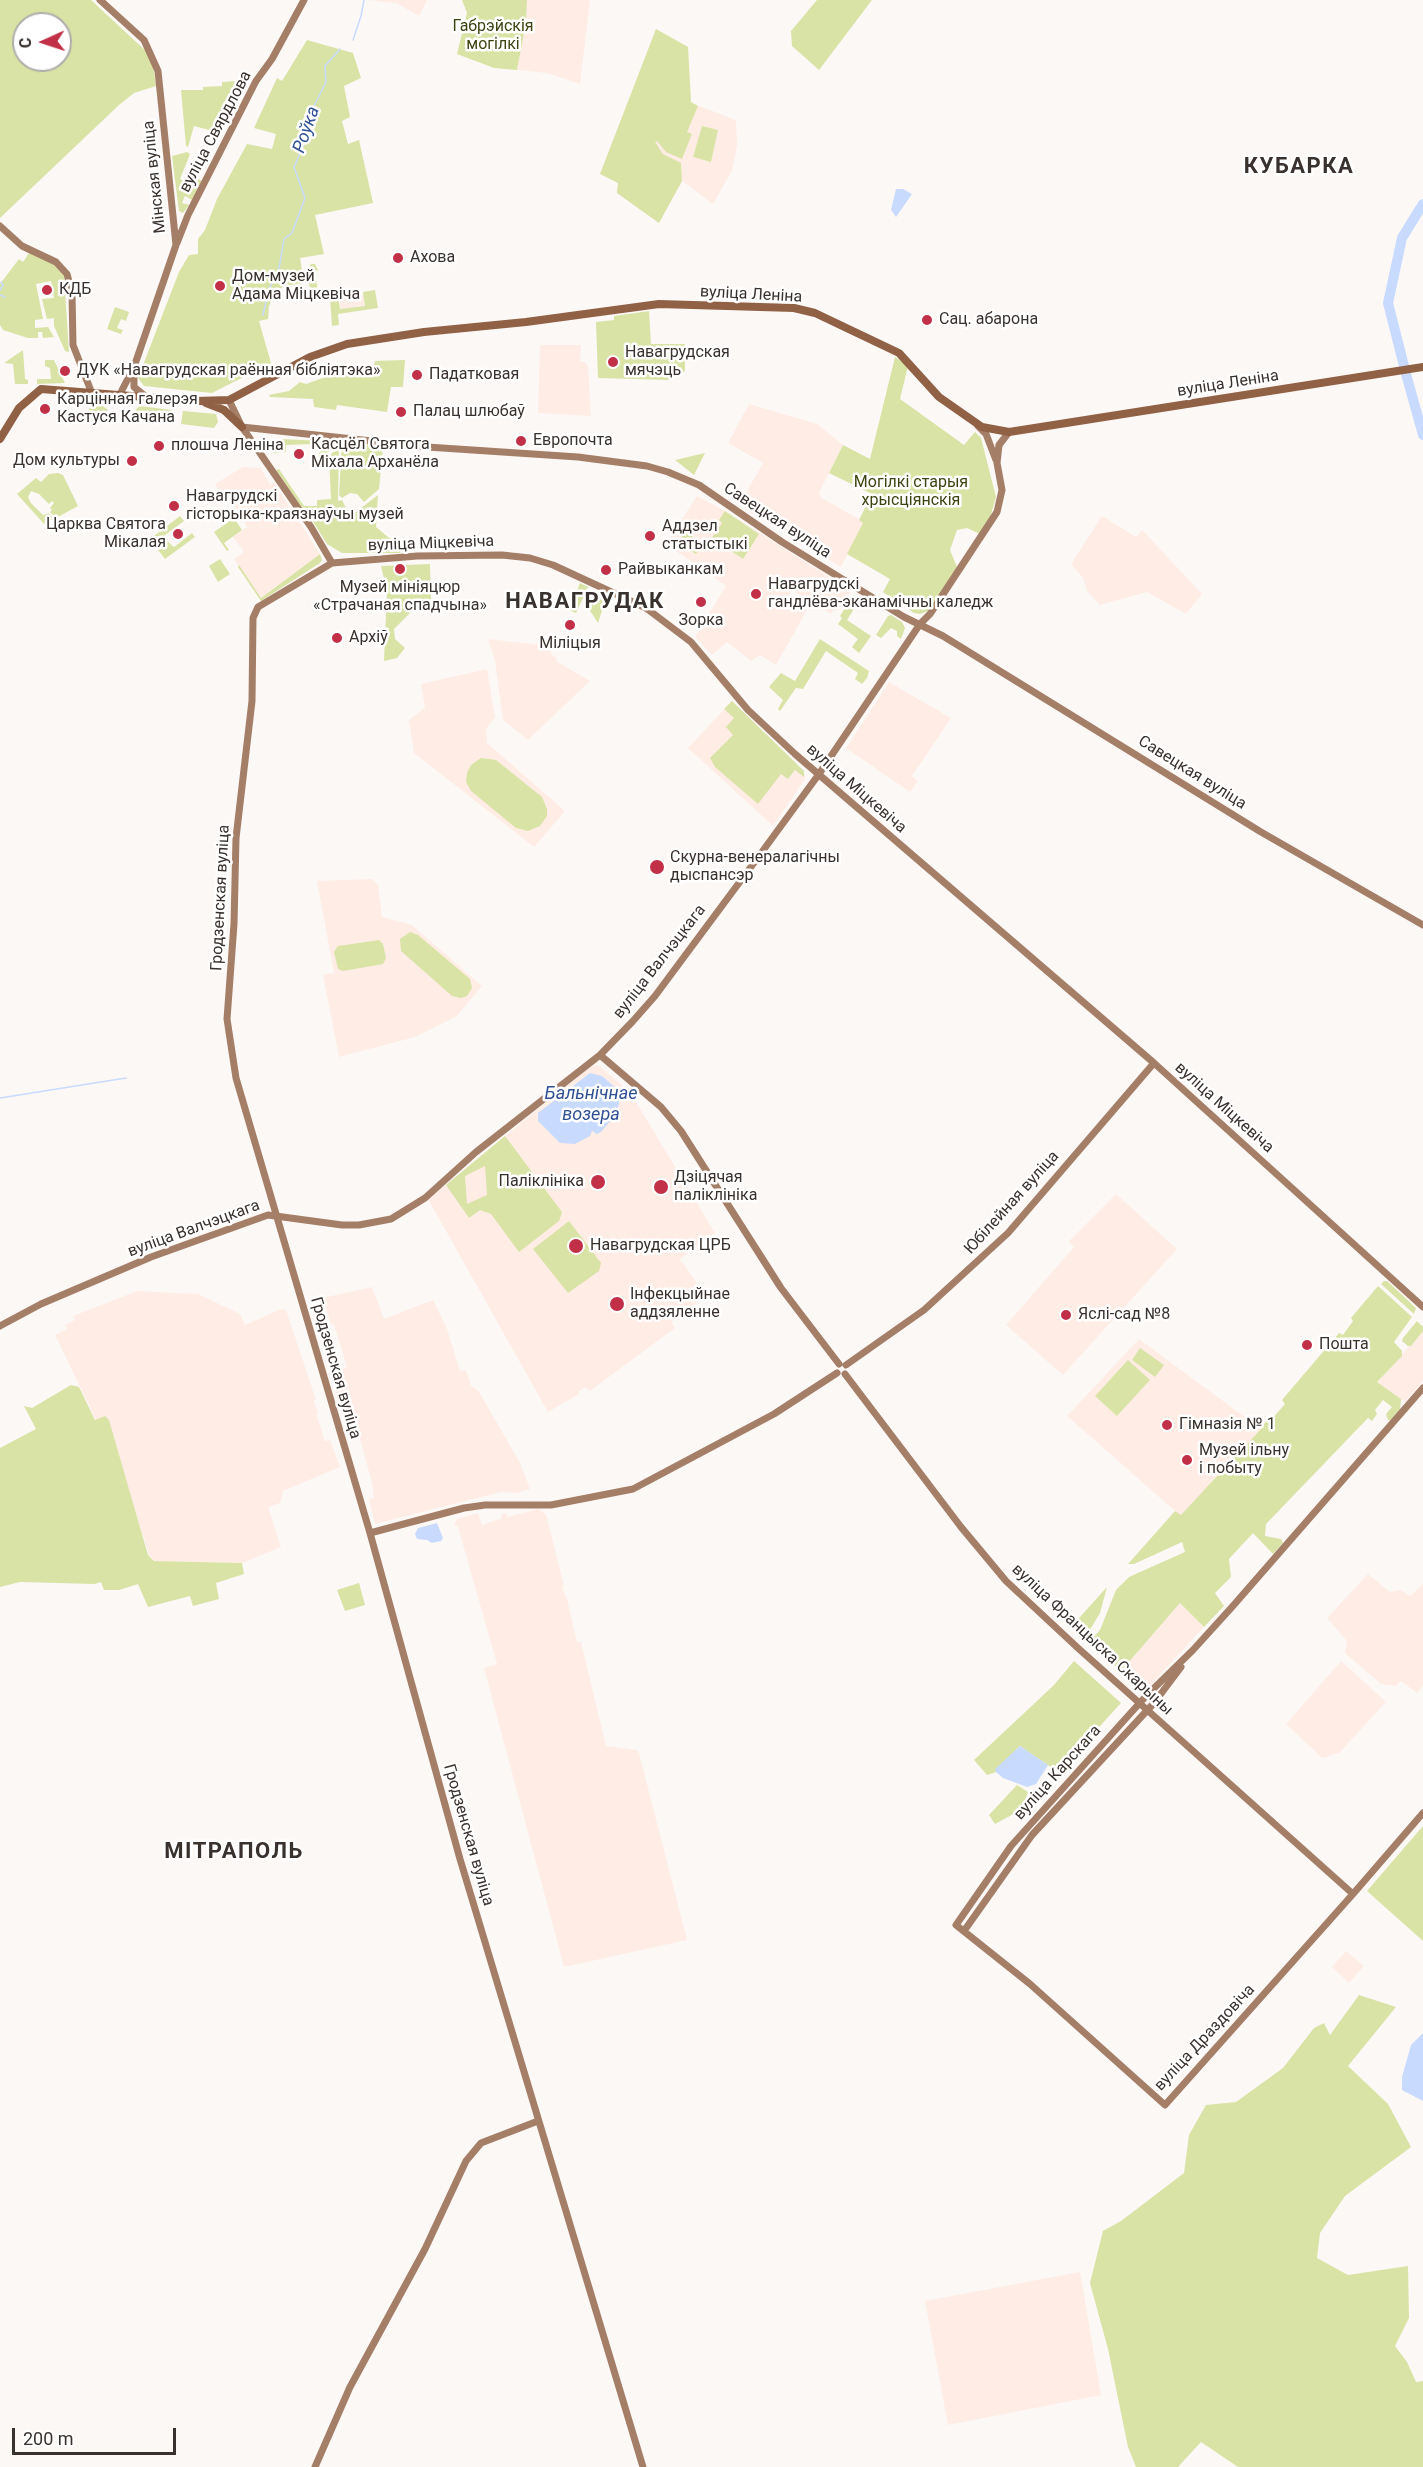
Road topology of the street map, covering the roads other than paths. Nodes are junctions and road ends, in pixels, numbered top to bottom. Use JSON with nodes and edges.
{"nodes":[{"id":1,"x":100,"y":0,"type":"edge"},
{"id":2,"x":304,"y":0,"type":"edge"},
{"id":3,"x":174,"y":215,"type":"junction"},
{"id":4,"x":188,"y":215,"type":"junction"},
{"id":5,"x":0,"y":225,"type":"edge"},
{"id":6,"x":176,"y":246,"type":"junction"},
{"id":7,"x":134,"y":367,"type":"junction"},
{"id":8,"x":1423,"y":367,"type":"edge"},
{"id":9,"x":91,"y":391,"type":"junction"},
{"id":10,"x":120,"y":394,"type":"junction"},
{"id":11,"x":145,"y":396,"type":"junction"},
{"id":12,"x":232,"y":400,"type":"junction"},
{"id":13,"x":196,"y":401,"type":"junction"},
{"id":14,"x":975,"y":423,"type":"junction"},
{"id":15,"x":242,"y":427,"type":"junction"},
{"id":16,"x":1009,"y":432,"type":"junction"},
{"id":17,"x":0,"y":439,"type":"edge"},
{"id":18,"x":997,"y":463,"type":"junction"},
{"id":19,"x":332,"y":563,"type":"junction"},
{"id":20,"x":920,"y":624,"type":"junction"},
{"id":21,"x":819,"y":774,"type":"junction"},
{"id":22,"x":1423,"y":925,"type":"edge"},
{"id":23,"x":600,"y":1055,"type":"junction"},
{"id":24,"x":1154,"y":1063,"type":"junction"},
{"id":25,"x":276,"y":1214,"type":"junction"},
{"id":26,"x":1423,"y":1307,"type":"edge"},
{"id":27,"x":0,"y":1326,"type":"edge"},
{"id":28,"x":843,"y":1365,"type":"junction"},
{"id":29,"x":841,"y":1374,"type":"junction"},
{"id":30,"x":1423,"y":1388,"type":"edge"},
{"id":31,"x":370,"y":1533,"type":"junction"},
{"id":32,"x":1193,"y":1650,"type":"junction"},
{"id":33,"x":1139,"y":1703,"type":"junction"},
{"id":34,"x":1147,"y":1710,"type":"junction"},
{"id":35,"x":1423,"y":1813,"type":"edge"},
{"id":36,"x":1353,"y":1894,"type":"junction"},
{"id":37,"x":956,"y":1925,"type":"joint"},
{"id":38,"x":964,"y":1931,"type":"junction"},
{"id":39,"x":538,"y":2121,"type":"junction"},
{"id":40,"x":315,"y":2467,"type":"edge"},
{"id":41,"x":643,"y":2467,"type":"edge"}],
"edges":[{"from":1,"to":3,"type":"street","name":"Мінская вуліца"},
{"from":2,"to":4,"type":"street","name":"вуліца Свярдлова"},
{"from":3,"to":4,"type":"street","name":"вуліца Свярдлова"},
{"from":3,"to":6,"type":"street","name":"Мінская вуліца"},
{"from":4,"to":6,"type":"street","name":"вуліца Свярдлова"},
{"from":5,"to":9,"type":"street"},
{"from":6,"to":7,"type":"street","name":"Мінская вуліца"},
{"from":7,"to":10,"type":"street","name":"Мінская вуліца"},
{"from":7,"to":11,"type":"street"},
{"from":8,"to":16,"type":"main road","name":"вуліца Леніна"},
{"from":9,"to":10,"type":"main road"},
{"from":9,"to":17,"type":"main road"},
{"from":10,"to":11,"type":"main road"},
{"from":11,"to":13,"type":"main road"},
{"from":12,"to":13,"type":"main road"},
{"from":12,"to":14,"type":"main road","name":"вуліца Леніна"},
{"from":12,"to":15,"type":"street"},
{"from":13,"to":15,"type":"main road"},
{"from":14,"to":16,"type":"main road","name":"вуліца Леніна"},
{"from":14,"to":18,"type":"street"},
{"from":15,"to":19,"type":"street"},
{"from":15,"to":20,"type":"street","name":"Савецкая вуліца"},
{"from":16,"to":18,"type":"street","name":"вуліца Валчэцкага"},
{"from":18,"to":20,"type":"street","name":"вуліца Валчэцкага"},
{"from":19,"to":21,"type":"street","name":"вуліца Міцкевіча"},
{"from":19,"to":25,"type":"street","name":"Гродзенская вуліца"},
{"from":20,"to":21,"type":"street","name":"вуліца Валчэцкага"},
{"from":20,"to":22,"type":"street","name":"Савецкая вуліца"},
{"from":21,"to":23,"type":"street","name":"вуліца Валчэцкага"},
{"from":21,"to":24,"type":"street","name":"вуліца Міцкевіча"},
{"from":23,"to":25,"type":"street","name":"вуліца Валчэцкага"},
{"from":23,"to":28,"type":"street"},
{"from":24,"to":26,"type":"street","name":"вуліца Міцкевіча"},
{"from":24,"to":28,"type":"street","name":"Юбілейная вуліца"},
{"from":25,"to":27,"type":"street","name":"вуліца Валчэцкага"},
{"from":25,"to":31,"type":"street","name":"Гродзенская вуліца"},
{"from":28,"to":29,"type":"street"},
{"from":29,"to":31,"type":"street"},
{"from":29,"to":33,"type":"street","name":"вуліца Францыска Скарыны"},
{"from":30,"to":32,"type":"street","name":"вуліца Карскага"},
{"from":31,"to":39,"type":"street","name":"Гродзенская вуліца"},
{"from":32,"to":33,"type":"street","name":"вуліца Карскага"},
{"from":32,"to":34,"type":"street","name":"вуліца Карскага"},
{"from":33,"to":34,"type":"street","name":"вуліца Францыска Скарыны"},
{"from":33,"to":37,"type":"street","name":"вуліца Карскага"},
{"from":34,"to":36,"type":"street","name":"вуліца Францыска Скарыны"},
{"from":34,"to":38,"type":"street","name":"вуліца Карскага"},
{"from":35,"to":36,"type":"street","name":"вуліца Драздовіча"},
{"from":36,"to":38,"type":"street","name":"вуліца Драздовіча"},
{"from":37,"to":38,"type":"street","name":"вуліца Драздовіча"},
{"from":39,"to":40,"type":"street"},
{"from":39,"to":41,"type":"street","name":"Гродзенская вуліца"}]}
